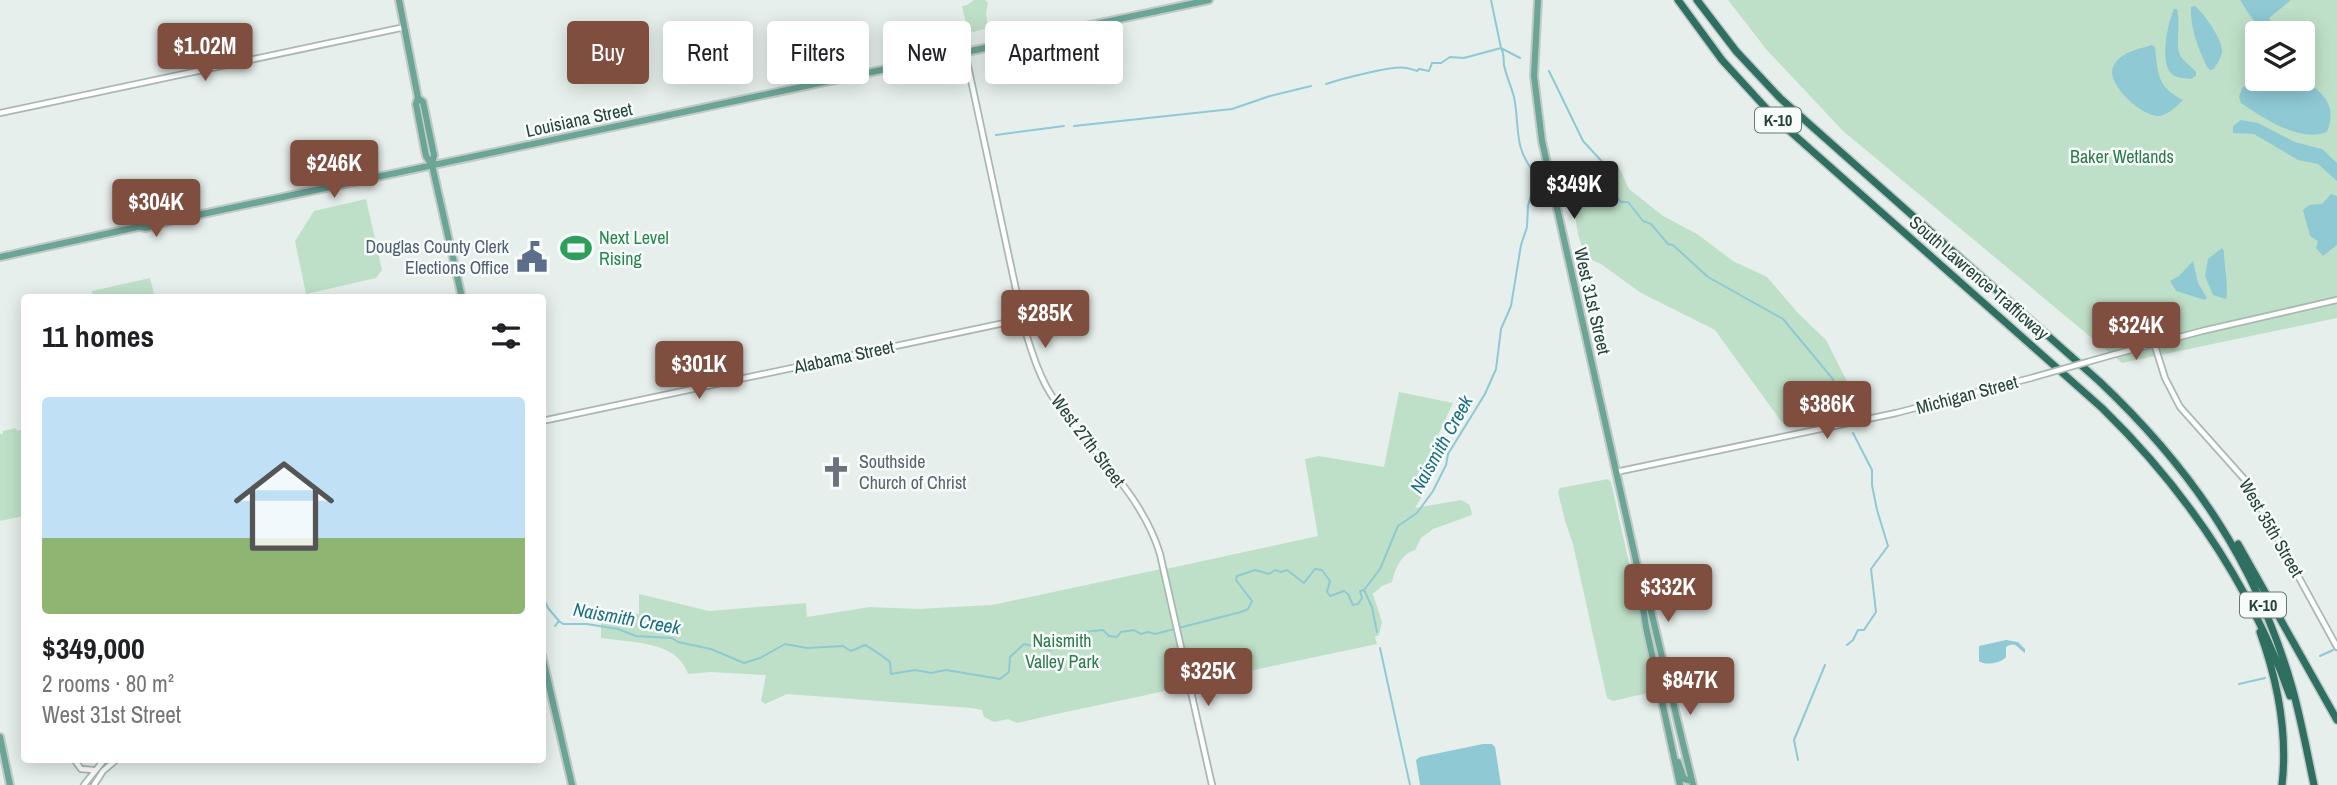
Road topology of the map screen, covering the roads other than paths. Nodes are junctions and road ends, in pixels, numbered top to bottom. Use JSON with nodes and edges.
{"nodes":[{"id":1,"x":399,"y":0,"type":"edge"},
{"id":2,"x":1209,"y":0,"type":"edge"},
{"id":3,"x":1538,"y":0,"type":"edge"},
{"id":4,"x":1678,"y":0,"type":"edge"},
{"id":5,"x":1697,"y":0,"type":"edge"},
{"id":6,"x":405,"y":27,"type":"junction"},
{"id":7,"x":971,"y":51,"type":"edge"},
{"id":8,"x":883,"y":69,"type":"edge"},
{"id":9,"x":971,"y":80,"type":"edge"},
{"id":10,"x":0,"y":113,"type":"edge"},
{"id":11,"x":432,"y":165,"type":"junction"},
{"id":12,"x":0,"y":257,"type":"edge"},
{"id":13,"x":461,"y":294,"type":"edge"},
{"id":14,"x":2337,"y":300,"type":"edge"},
{"id":15,"x":1023,"y":319,"type":"junction"},
{"id":16,"x":2154,"y":343,"type":"junction"},
{"id":17,"x":546,"y":420,"type":"edge"},
{"id":18,"x":1616,"y":472,"type":"junction"},
{"id":19,"x":2187,"y":476,"type":"junction"},
{"id":20,"x":2226,"y":562,"type":"junction"},
{"id":21,"x":1637,"y":565,"type":"junction"},
{"id":22,"x":2337,"y":647,"type":"edge"},
{"id":23,"x":546,"y":672,"type":"edge"},
{"id":24,"x":2337,"y":720,"type":"edge"},
{"id":25,"x":0,"y":737,"type":"edge"},
{"id":26,"x":2306,"y":748,"type":"junction"},
{"id":27,"x":1673,"y":751,"type":"junction"},
{"id":28,"x":77,"y":763,"type":"edge"},
{"id":29,"x":101,"y":763,"type":"edge"},
{"id":30,"x":112,"y":763,"type":"edge"},
{"id":31,"x":94,"y":770,"type":"junction"},
{"id":32,"x":1693,"y":783,"type":"edge"},
{"id":33,"x":10,"y":785,"type":"edge"},
{"id":34,"x":84,"y":785,"type":"edge"},
{"id":35,"x":94,"y":785,"type":"edge"},
{"id":36,"x":572,"y":785,"type":"edge"},
{"id":37,"x":1212,"y":785,"type":"edge"},
{"id":38,"x":1680,"y":785,"type":"edge"},
{"id":39,"x":2282,"y":785,"type":"edge"},
{"id":40,"x":2314,"y":785,"type":"edge"}],
"edges":[{"from":1,"to":6,"type":"main road"},
{"from":2,"to":7,"type":"main road","name":"Louisiana Street"},
{"from":3,"to":18,"type":"main road","name":"West 31st Street"},
{"from":4,"to":20,"type":"highway","name":"South Lawrence Trafficway","number":"K-10"},
{"from":5,"to":19,"type":"highway","name":"South Lawrence Trafficway","number":"K-10"},
{"from":6,"to":10,"type":"street"},
{"from":6,"to":11,"type":"main road"},
{"from":8,"to":11,"type":"main road","name":"Louisiana Street"},
{"from":9,"to":15,"type":"street","name":"West 27th Street"},
{"from":11,"to":12,"type":"main road","name":"Louisiana Street"},
{"from":11,"to":13,"type":"main road"},
{"from":14,"to":16,"type":"street","name":"Michigan Street"},
{"from":15,"to":17,"type":"street","name":"Alabama Street"},
{"from":15,"to":37,"type":"street","name":"West 27th Street"},
{"from":16,"to":18,"type":"street","name":"Michigan Street","bridge":true},
{"from":16,"to":22,"type":"street","name":"West 35th Street"},
{"from":18,"to":21,"type":"main road","name":"West 31st Street"},
{"from":19,"to":24,"type":"highway"},
{"from":19,"to":26,"type":"highway","name":"South Lawrence Trafficway","number":"K-10"},
{"from":20,"to":26,"type":"highway","name":"South Lawrence Trafficway","number":"K-10"},
{"from":20,"to":39,"type":"highway"},
{"from":21,"to":27,"type":"main road","name":"West 31st Street"},
{"from":21,"to":32,"type":"main road","name":"West 31st Street"},
{"from":23,"to":36,"type":"main road"},
{"from":25,"to":33,"type":"main road"},
{"from":26,"to":40,"type":"highway","name":"South Lawrence Trafficway","number":"K-10"},
{"from":27,"to":32,"type":"main road"},
{"from":27,"to":38,"type":"main road","name":"West 31st Street"},
{"from":28,"to":31,"type":"street"},
{"from":29,"to":31,"type":"street"},
{"from":30,"to":35,"type":"street"},
{"from":31,"to":34,"type":"street"}]}
